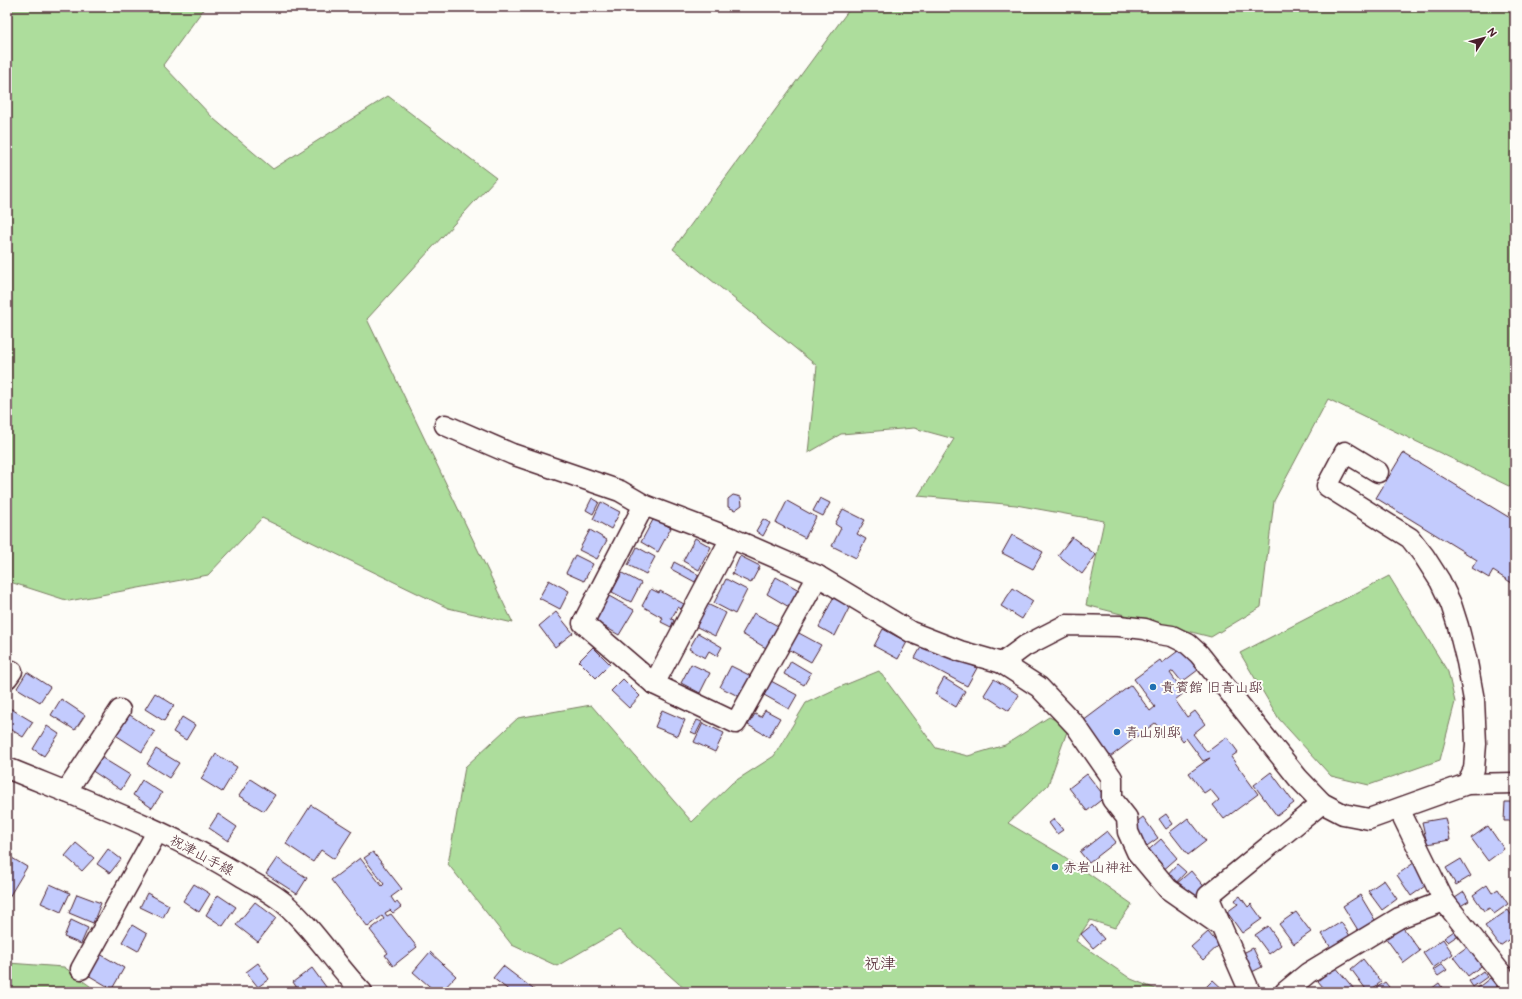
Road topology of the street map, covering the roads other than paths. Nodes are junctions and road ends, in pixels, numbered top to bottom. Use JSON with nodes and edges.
{"nodes":[{"id":1,"x":446,"y":425,"type":"dead end"},
{"id":2,"x":1378,"y":472,"type":"dead end"},
{"id":3,"x":644,"y":505,"type":"junction"},
{"id":4,"x":731,"y":538,"type":"junction"},
{"id":5,"x":818,"y":576,"type":"junction"},
{"id":6,"x":1002,"y":663,"type":"junction"},
{"id":7,"x":654,"y":684,"type":"junction"},
{"id":8,"x":120,"y":710,"type":"dead end"},
{"id":9,"x":7,"y":768,"type":"edge"},
{"id":10,"x":1515,"y":783,"type":"edge"},
{"id":11,"x":1467,"y":784,"type":"junction"},
{"id":12,"x":66,"y":792,"type":"junction"},
{"id":13,"x":1322,"y":803,"type":"junction"},
{"id":14,"x":1399,"y":809,"type":"junction"},
{"id":15,"x":156,"y":832,"type":"junction"},
{"id":16,"x":1444,"y":901,"type":"junction"},
{"id":17,"x":1221,"y":926,"type":"junction"},
{"id":18,"x":81,"y":969,"type":"dead end"},
{"id":19,"x":1515,"y":991,"type":"edge"},
{"id":20,"x":362,"y":992,"type":"edge"},
{"id":21,"x":1250,"y":992,"type":"edge"},
{"id":22,"x":1285,"y":992,"type":"edge"}],
"edges":[{"from":1,"to":3,"type":"street"},
{"from":2,"to":11,"type":"street"},
{"from":3,"to":4,"type":"street"},
{"from":3,"to":7,"type":"street"},
{"from":4,"to":5,"type":"street"},
{"from":4,"to":7,"type":"street"},
{"from":5,"to":6,"type":"street"},
{"from":5,"to":7,"type":"street"},
{"from":6,"to":13,"type":"street"},
{"from":6,"to":17,"type":"street"},
{"from":8,"to":12,"type":"street"},
{"from":9,"to":12,"type":"street","name":"祝津山手線"},
{"from":10,"to":11,"type":"street"},
{"from":11,"to":14,"type":"street"},
{"from":12,"to":15,"type":"street","name":"祝津山手線"},
{"from":13,"to":14,"type":"street"},
{"from":13,"to":17,"type":"street"},
{"from":14,"to":16,"type":"street"},
{"from":15,"to":18,"type":"street"},
{"from":15,"to":20,"type":"street","name":"祝津山手線"},
{"from":16,"to":19,"type":"street"},
{"from":16,"to":22,"type":"street"},
{"from":17,"to":21,"type":"street"}]}
